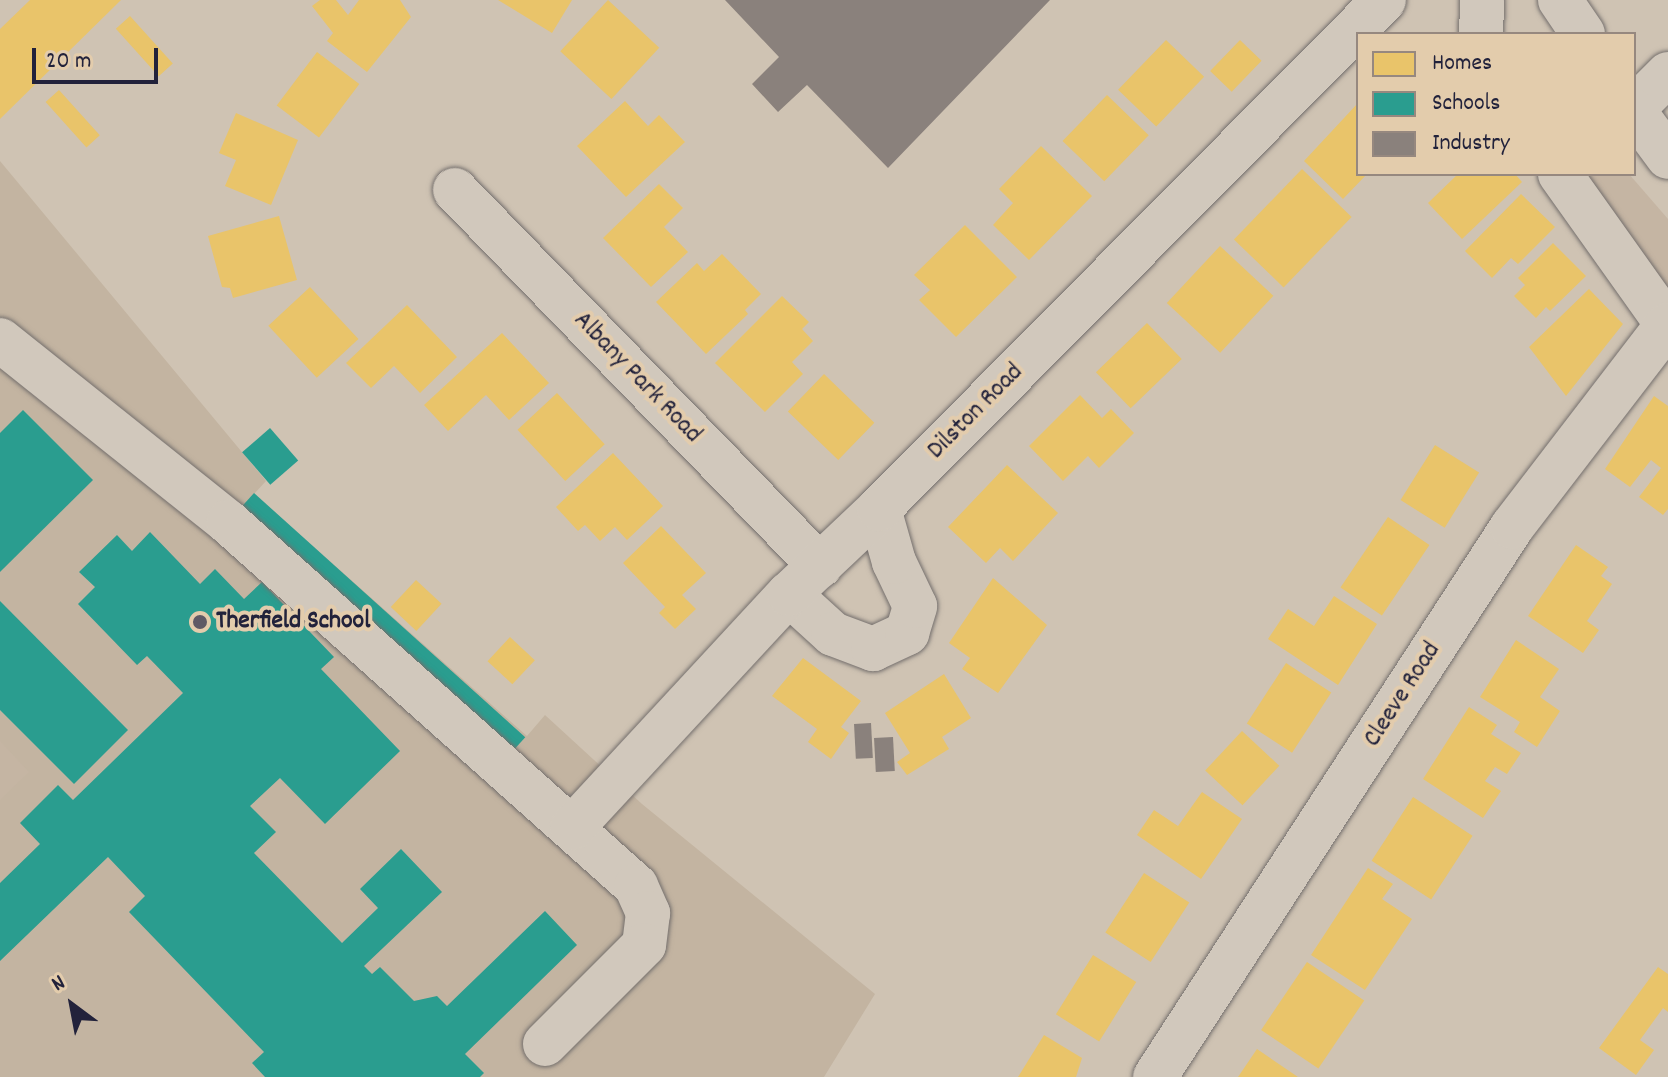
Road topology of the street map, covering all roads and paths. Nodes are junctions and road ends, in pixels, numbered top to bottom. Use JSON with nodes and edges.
{"nodes":[{"id":1,"x":1384,"y":0,"type":"edge"},
{"id":2,"x":1482,"y":0,"type":"edge"},
{"id":3,"x":1560,"y":0,"type":"edge"},
{"id":4,"x":1481,"y":32,"type":"edge"},
{"id":5,"x":1582,"y":32,"type":"edge"},
{"id":6,"x":1668,"y":74,"type":"edge"},
{"id":7,"x":1636,"y":108,"type":"edge"},
{"id":8,"x":1636,"y":113,"type":"edge"},
{"id":9,"x":1668,"y":157,"type":"edge"},
{"id":10,"x":1561,"y":176,"type":"edge"},
{"id":11,"x":455,"y":190,"type":"dead end"},
{"id":12,"x":1668,"y":325,"type":"edge"},
{"id":13,"x":0,"y":340,"type":"edge"},
{"id":14,"x":879,"y":509,"type":"junction"},
{"id":15,"x":804,"y":580,"type":"junction"},
{"id":16,"x":572,"y":828,"type":"junction"},
{"id":17,"x":545,"y":1044,"type":"dead end"},
{"id":18,"x":1155,"y":1077,"type":"edge"}],
"edges":[{"from":1,"to":14,"type":"street","name":"Dilston Road"},
{"from":2,"to":4,"type":"street"},
{"from":3,"to":5,"type":"street"},
{"from":6,"to":7,"type":"street"},
{"from":8,"to":9,"type":"street"},
{"from":10,"to":12,"type":"street"},
{"from":11,"to":15,"type":"street","name":"Albany Park Road"},
{"from":12,"to":18,"type":"street","name":"Cleeve Road"},
{"from":13,"to":16,"type":"street"},
{"from":14,"to":15,"type":"street","name":"Dilston Road"},
{"from":14,"to":15,"type":"street","name":"Albany Park Road"},
{"from":15,"to":16,"type":"street","name":"Dilston Road"},
{"from":16,"to":17,"type":"street"}]}
